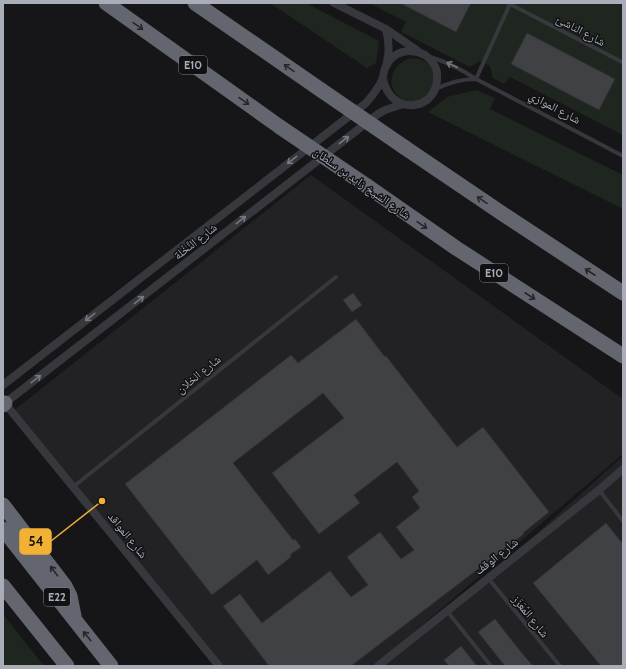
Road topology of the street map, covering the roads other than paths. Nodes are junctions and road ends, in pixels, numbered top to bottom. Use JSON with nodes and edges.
{"nodes":[{"id":1,"x":106,"y":3,"type":"edge"},
{"id":2,"x":195,"y":3,"type":"edge"},
{"id":3,"x":334,"y":3,"type":"edge"},
{"id":4,"x":509,"y":3,"type":"edge"},
{"id":5,"x":386,"y":29,"type":"junction"},
{"id":6,"x":423,"y":54,"type":"junction"},
{"id":7,"x":622,"y":62,"type":"dead end"},
{"id":8,"x":386,"y":65,"type":"junction"},
{"id":9,"x":383,"y":79,"type":"junction"},
{"id":10,"x":476,"y":79,"type":"junction"},
{"id":11,"x":436,"y":89,"type":"junction"},
{"id":12,"x":403,"y":104,"type":"junction"},
{"id":13,"x":623,"y":156,"type":"edge"},
{"id":14,"x":336,"y":277,"type":"dead end"},
{"id":15,"x":623,"y":293,"type":"edge"},
{"id":16,"x":623,"y":356,"type":"edge"},
{"id":17,"x":3,"y":384,"type":"edge"},
{"id":18,"x":4,"y":403,"type":"edge"},
{"id":19,"x":623,"y":469,"type":"edge"},
{"id":20,"x":73,"y":487,"type":"junction"},
{"id":21,"x":599,"y":490,"type":"junction"},
{"id":22,"x":3,"y":505,"type":"edge"},
{"id":23,"x":623,"y":521,"type":"edge"},
{"id":24,"x":3,"y":529,"type":"edge"},
{"id":25,"x":487,"y":578,"type":"junction"},
{"id":26,"x":3,"y":586,"type":"edge"},
{"id":27,"x":447,"y":611,"type":"junction"},
{"id":28,"x":26,"y":615,"type":"junction"},
{"id":29,"x":74,"y":619,"type":"junction"},
{"id":30,"x":62,"y":666,"type":"edge"},
{"id":31,"x":67,"y":666,"type":"edge"},
{"id":32,"x":112,"y":666,"type":"edge"},
{"id":33,"x":219,"y":666,"type":"edge"},
{"id":34,"x":378,"y":666,"type":"edge"},
{"id":35,"x":491,"y":666,"type":"edge"},
{"id":36,"x":560,"y":666,"type":"edge"}],
"edges":[{"from":1,"to":16,"type":"highway","name":"شارع الشيخ زايد بن سلطان","number":"E10","one_way":true,"bridge":true},
{"from":15,"to":2,"type":"highway","one_way":true,"bridge":true},
{"from":3,"to":5,"type":"street","name":"شارع الموازي"},
{"from":4,"to":7,"type":"lane","name":"شارع الناشئ"},
{"from":4,"to":10,"type":"lane","name":"شارع الناشئ"},
{"from":5,"to":6,"type":"street","name":"شارع الموازي"},
{"from":5,"to":8,"type":"street"},
{"from":6,"to":8,"type":"street"},
{"from":10,"to":6,"type":"lane","name":"شارع الموازي","one_way":true},
{"from":6,"to":11,"type":"street"},
{"from":8,"to":9,"type":"street"},
{"from":9,"to":12,"type":"street"},
{"from":9,"to":17,"type":"street","name":"شارع النَّخْلة","one_way":true},
{"from":10,"to":11,"type":"lane"},
{"from":10,"to":13,"type":"lane","name":"شارع الموازي"},
{"from":11,"to":12,"type":"street"},
{"from":18,"to":12,"type":"street","name":"شارع النَّخْلة","one_way":true},
{"from":14,"to":20,"type":"lane","name":"شارع الخلان"},
{"from":18,"to":20,"type":"street","name":"شارع المواقد"},
{"from":19,"to":21,"type":"street","name":"شارع الوقف"},
{"from":20,"to":33,"type":"street","name":"شارع المواقد"},
{"from":21,"to":23,"type":"lane"},
{"from":21,"to":25,"type":"street","name":"شارع الوقف"},
{"from":29,"to":22,"type":"highway","one_way":true},
{"from":24,"to":29,"type":"highway","number":"E22"},
{"from":25,"to":27,"type":"street","name":"شارع الوقف"},
{"from":25,"to":36,"type":"lane","name":"شارع المُعَزَز"},
{"from":26,"to":28,"type":"highway"},
{"from":27,"to":34,"type":"street","name":"شارع الوقف"},
{"from":27,"to":35,"type":"lane"},
{"from":28,"to":30,"type":"highway"},
{"from":28,"to":31,"type":"highway"},
{"from":32,"to":29,"type":"highway","number":"E22","one_way":true}]}
